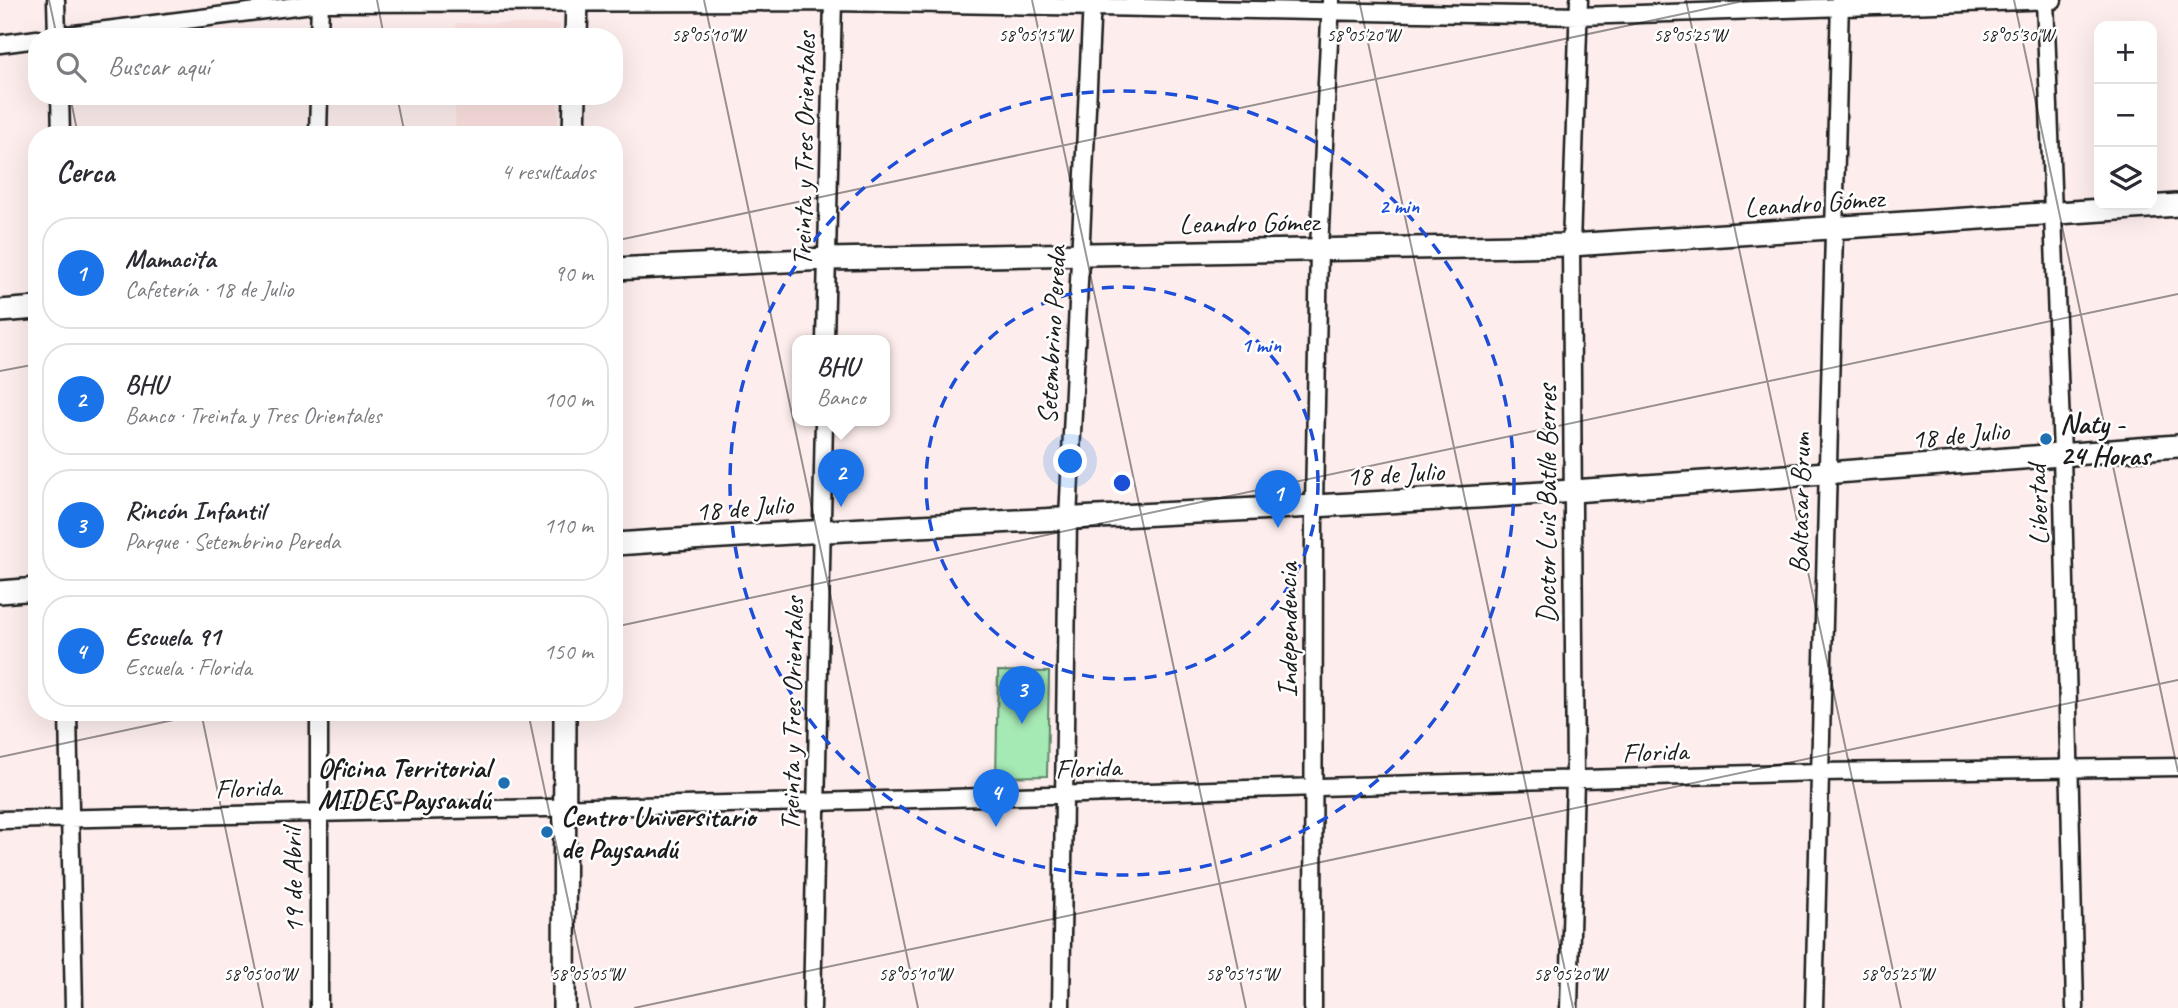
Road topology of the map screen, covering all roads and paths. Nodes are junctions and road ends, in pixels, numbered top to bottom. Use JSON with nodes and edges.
{"nodes":[{"id":1,"x":57,"y":0,"type":"edge"},
{"id":2,"x":2045,"y":0,"type":"edge"},
{"id":3,"x":2053,"y":0,"type":"edge"},
{"id":4,"x":320,"y":1,"type":"edge"},
{"id":5,"x":833,"y":1,"type":"edge"},
{"id":6,"x":577,"y":2,"type":"edge"},
{"id":7,"x":1092,"y":4,"type":"edge"},
{"id":8,"x":1840,"y":5,"type":"edge"},
{"id":9,"x":1331,"y":7,"type":"edge"},
{"id":10,"x":1579,"y":8,"type":"edge"},
{"id":11,"x":55,"y":28,"type":"edge"},
{"id":12,"x":116,"y":28,"type":"edge"},
{"id":13,"x":319,"y":28,"type":"edge"},
{"id":14,"x":576,"y":28,"type":"edge"},
{"id":15,"x":28,"y":40,"type":"edge"},
{"id":16,"x":0,"y":44,"type":"edge"},
{"id":17,"x":60,"y":105,"type":"edge"},
{"id":18,"x":319,"y":105,"type":"edge"},
{"id":19,"x":575,"y":105,"type":"edge"},
{"id":20,"x":61,"y":126,"type":"edge"},
{"id":21,"x":318,"y":126,"type":"edge"},
{"id":22,"x":574,"y":126,"type":"edge"},
{"id":23,"x":2178,"y":205,"type":"edge"},
{"id":24,"x":2053,"y":214,"type":"junction"},
{"id":25,"x":1833,"y":229,"type":"junction"},
{"id":26,"x":1571,"y":245,"type":"junction"},
{"id":27,"x":1319,"y":249,"type":"junction"},
{"id":28,"x":1082,"y":253,"type":"junction"},
{"id":29,"x":827,"y":259,"type":"junction"},
{"id":30,"x":623,"y":269,"type":"edge"},
{"id":31,"x":28,"y":309,"type":"edge"},
{"id":32,"x":0,"y":311,"type":"edge"},
{"id":33,"x":825,"y":335,"type":"edge"},
{"id":34,"x":824,"y":426,"type":"edge"},
{"id":35,"x":2178,"y":446,"type":"edge"},
{"id":36,"x":2062,"y":454,"type":"junction"},
{"id":37,"x":1826,"y":473,"type":"junction"},
{"id":38,"x":1572,"y":492,"type":"junction"},
{"id":39,"x":1314,"y":505,"type":"junction"},
{"id":40,"x":1068,"y":520,"type":"junction"},
{"id":41,"x":821,"y":530,"type":"junction"},
{"id":42,"x":623,"y":543,"type":"edge"},
{"id":43,"x":28,"y":590,"type":"edge"},
{"id":44,"x":0,"y":592,"type":"edge"},
{"id":45,"x":68,"y":721,"type":"edge"},
{"id":46,"x":319,"y":721,"type":"edge"},
{"id":47,"x":565,"y":721,"type":"edge"},
{"id":48,"x":2178,"y":766,"type":"edge"},
{"id":49,"x":2071,"y":769,"type":"junction"},
{"id":50,"x":1819,"y":772,"type":"junction"},
{"id":51,"x":1575,"y":779,"type":"junction"},
{"id":52,"x":1313,"y":785,"type":"junction"},
{"id":53,"x":1065,"y":794,"type":"junction"},
{"id":54,"x":815,"y":802,"type":"junction"},
{"id":55,"x":564,"y":806,"type":"junction"},
{"id":56,"x":317,"y":811,"type":"junction"},
{"id":57,"x":71,"y":819,"type":"junction"},
{"id":58,"x":0,"y":820,"type":"edge"},
{"id":59,"x":74,"y":1008,"type":"edge"},
{"id":60,"x":319,"y":1008,"type":"edge"},
{"id":61,"x":564,"y":1008,"type":"edge"},
{"id":62,"x":812,"y":1008,"type":"edge"},
{"id":63,"x":1061,"y":1008,"type":"edge"},
{"id":64,"x":1312,"y":1008,"type":"edge"},
{"id":65,"x":1569,"y":1008,"type":"edge"},
{"id":66,"x":1814,"y":1008,"type":"edge"},
{"id":67,"x":2075,"y":1008,"type":"edge"}],
"edges":[{"from":1,"to":11,"type":"street"},
{"from":2,"to":3,"type":"street"},
{"from":2,"to":8,"type":"street"},
{"from":2,"to":24,"type":"street","name":"Libertad"},
{"from":4,"to":6,"type":"street"},
{"from":4,"to":12,"type":"street"},
{"from":4,"to":13,"type":"street"},
{"from":5,"to":6,"type":"street"},
{"from":5,"to":7,"type":"street"},
{"from":5,"to":29,"type":"street","name":"Treinta y Tres Orientales"},
{"from":6,"to":14,"type":"street"},
{"from":7,"to":9,"type":"street"},
{"from":7,"to":28,"type":"street","name":"Setembrino Pereda"},
{"from":8,"to":10,"type":"street"},
{"from":8,"to":25,"type":"street","name":"Baltasar Brum"},
{"from":9,"to":10,"type":"street"},
{"from":9,"to":27,"type":"street","name":"Independencia"},
{"from":10,"to":26,"type":"street","name":"Doctor Luis Batlle Berres"},
{"from":15,"to":16,"type":"street"},
{"from":17,"to":20,"type":"street"},
{"from":18,"to":21,"type":"street"},
{"from":19,"to":22,"type":"street"},
{"from":23,"to":24,"type":"street","name":"Leandro Gómez"},
{"from":24,"to":25,"type":"street","name":"Leandro Gómez"},
{"from":24,"to":36,"type":"street","name":"Libertad"},
{"from":25,"to":26,"type":"street","name":"Leandro Gómez"},
{"from":25,"to":37,"type":"street","name":"Baltasar Brum"},
{"from":26,"to":27,"type":"street","name":"Leandro Gómez"},
{"from":26,"to":38,"type":"street","name":"Doctor Luis Batlle Berres"},
{"from":27,"to":28,"type":"street","name":"Leandro Gómez"},
{"from":27,"to":39,"type":"street","name":"Independencia"},
{"from":28,"to":29,"type":"street","name":"Leandro Gómez"},
{"from":28,"to":40,"type":"street","name":"Setembrino Pereda"},
{"from":29,"to":30,"type":"street","name":"Leandro Gómez"},
{"from":29,"to":33,"type":"street","name":"Treinta y Tres Orientales"},
{"from":31,"to":32,"type":"street"},
{"from":34,"to":41,"type":"street","name":"Treinta y Tres Orientales"},
{"from":35,"to":36,"type":"street","name":"18 de Julio"},
{"from":36,"to":37,"type":"street","name":"18 de Julio"},
{"from":36,"to":49,"type":"street","name":"Libertad"},
{"from":37,"to":38,"type":"street","name":"18 de Julio"},
{"from":37,"to":50,"type":"street","name":"Baltasar Brum"},
{"from":38,"to":39,"type":"street","name":"18 de Julio"},
{"from":38,"to":51,"type":"street","name":"Doctor Luis Batlle Berres"},
{"from":39,"to":40,"type":"street","name":"18 de Julio"},
{"from":39,"to":52,"type":"street","name":"Independencia"},
{"from":40,"to":41,"type":"street","name":"18 de Julio"},
{"from":40,"to":53,"type":"street","name":"Setembrino Pereda"},
{"from":41,"to":42,"type":"street","name":"18 de Julio"},
{"from":41,"to":54,"type":"street","name":"Treinta y Tres Orientales"},
{"from":43,"to":44,"type":"street"},
{"from":45,"to":57,"type":"street"},
{"from":46,"to":56,"type":"street","name":"19 de Abril"},
{"from":47,"to":55,"type":"street"},
{"from":48,"to":49,"type":"street","name":"Florida"},
{"from":49,"to":50,"type":"street","name":"Florida"},
{"from":49,"to":67,"type":"street","name":"Libertad"},
{"from":50,"to":51,"type":"street","name":"Florida"},
{"from":50,"to":66,"type":"street","name":"Baltasar Brum"},
{"from":51,"to":52,"type":"street","name":"Florida"},
{"from":51,"to":65,"type":"street","name":"Doctor Luis Batlle Berres"},
{"from":52,"to":53,"type":"street","name":"Florida"},
{"from":52,"to":64,"type":"street","name":"Independencia"},
{"from":53,"to":54,"type":"street","name":"Florida"},
{"from":53,"to":63,"type":"street","name":"Setembrino Pereda"},
{"from":54,"to":55,"type":"street","name":"Florida"},
{"from":54,"to":62,"type":"street","name":"Treinta y Tres Orientales"},
{"from":55,"to":56,"type":"street","name":"Florida"},
{"from":55,"to":61,"type":"street"},
{"from":56,"to":57,"type":"street","name":"Florida"},
{"from":56,"to":60,"type":"street","name":"19 de Abril"},
{"from":57,"to":58,"type":"street","name":"Florida"},
{"from":57,"to":59,"type":"street"}]}
